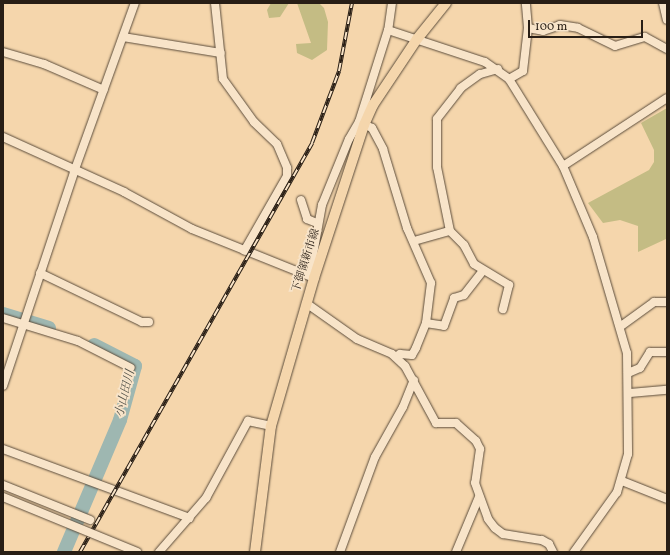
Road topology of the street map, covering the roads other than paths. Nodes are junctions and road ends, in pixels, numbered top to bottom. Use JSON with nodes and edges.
{"nodes":[{"id":1,"x":135,"y":3,"type":"edge"},
{"id":2,"x":215,"y":3,"type":"edge"},
{"id":3,"x":392,"y":3,"type":"edge"},
{"id":4,"x":446,"y":3,"type":"edge"},
{"id":5,"x":526,"y":3,"type":"edge"},
{"id":6,"x":663,"y":3,"type":"edge"},
{"id":7,"x":667,"y":20,"type":"edge"},
{"id":8,"x":528,"y":28,"type":"junction"},
{"id":9,"x":388,"y":30,"type":"junction"},
{"id":10,"x":123,"y":37,"type":"junction"},
{"id":11,"x":417,"y":39,"type":"junction"},
{"id":12,"x":667,"y":49,"type":"edge"},
{"id":13,"x":3,"y":52,"type":"edge"},
{"id":14,"x":221,"y":53,"type":"junction"},
{"id":15,"x":498,"y":69,"type":"junction"},
{"id":16,"x":509,"y":79,"type":"junction"},
{"id":17,"x":104,"y":90,"type":"junction"},
{"id":18,"x":667,"y":98,"type":"edge"},
{"id":19,"x":362,"y":123,"type":"junction"},
{"id":20,"x":3,"y":137,"type":"edge"},
{"id":21,"x":563,"y":166,"type":"junction"},
{"id":22,"x":74,"y":172,"type":"junction"},
{"id":23,"x":301,"y":200,"type":"dead end"},
{"id":24,"x":317,"y":223,"type":"junction"},
{"id":25,"x":450,"y":231,"type":"junction"},
{"id":26,"x":414,"y":241,"type":"junction"},
{"id":27,"x":244,"y":251,"type":"junction"},
{"id":28,"x":483,"y":271,"type":"junction"},
{"id":29,"x":40,"y":273,"type":"junction"},
{"id":30,"x":314,"y":278,"type":"junction"},
{"id":31,"x":667,"y":302,"type":"edge"},
{"id":32,"x":306,"y":304,"type":"junction"},
{"id":33,"x":503,"y":309,"type":"dead end"},
{"id":34,"x":3,"y":318,"type":"edge"},
{"id":35,"x":149,"y":322,"type":"dead end"},
{"id":36,"x":426,"y":323,"type":"junction"},
{"id":37,"x":22,"y":325,"type":"junction"},
{"id":38,"x":621,"y":326,"type":"junction"},
{"id":39,"x":667,"y":352,"type":"edge"},
{"id":40,"x":396,"y":357,"type":"junction"},
{"id":41,"x":131,"y":368,"type":"dead end"},
{"id":42,"x":628,"y":373,"type":"junction"},
{"id":43,"x":414,"y":380,"type":"junction"},
{"id":44,"x":3,"y":386,"type":"edge"},
{"id":45,"x":667,"y":390,"type":"edge"},
{"id":46,"x":630,"y":393,"type":"junction"},
{"id":47,"x":271,"y":426,"type":"junction"},
{"id":48,"x":3,"y":449,"type":"edge"},
{"id":49,"x":622,"y":481,"type":"junction"},
{"id":50,"x":3,"y":485,"type":"edge"},
{"id":51,"x":3,"y":497,"type":"edge"},
{"id":52,"x":479,"y":497,"type":"junction"},
{"id":53,"x":667,"y":499,"type":"edge"},
{"id":54,"x":83,"y":518,"type":"dead end"},
{"id":55,"x":190,"y":518,"type":"junction"},
{"id":56,"x":137,"y":552,"type":"edge"},
{"id":57,"x":159,"y":552,"type":"edge"},
{"id":58,"x":255,"y":552,"type":"edge"},
{"id":59,"x":340,"y":552,"type":"edge"},
{"id":60,"x":456,"y":552,"type":"edge"},
{"id":61,"x":553,"y":552,"type":"edge"},
{"id":62,"x":574,"y":552,"type":"edge"}],
"edges":[{"from":1,"to":10,"type":"street"},
{"from":2,"to":14,"type":"street"},
{"from":3,"to":9,"type":"street"},
{"from":4,"to":11,"type":"main road","name":"下御領新市線"},
{"from":5,"to":8,"type":"street"},
{"from":6,"to":7,"type":"street"},
{"from":8,"to":12,"type":"street"},
{"from":8,"to":16,"type":"street"},
{"from":9,"to":11,"type":"street"},
{"from":9,"to":19,"type":"street"},
{"from":10,"to":14,"type":"street"},
{"from":10,"to":17,"type":"street"},
{"from":11,"to":15,"type":"street"},
{"from":11,"to":19,"type":"main road","name":"下御領新市線"},
{"from":13,"to":17,"type":"street"},
{"from":14,"to":27,"type":"street"},
{"from":15,"to":16,"type":"street"},
{"from":15,"to":25,"type":"street"},
{"from":16,"to":21,"type":"street"},
{"from":17,"to":22,"type":"street"},
{"from":18,"to":21,"type":"street"},
{"from":19,"to":24,"type":"street"},
{"from":19,"to":26,"type":"street"},
{"from":19,"to":30,"type":"main road","name":"下御領新市線"},
{"from":20,"to":22,"type":"street"},
{"from":21,"to":38,"type":"street"},
{"from":22,"to":27,"type":"street"},
{"from":22,"to":29,"type":"street"},
{"from":23,"to":24,"type":"street"},
{"from":24,"to":30,"type":"street"},
{"from":25,"to":26,"type":"street"},
{"from":25,"to":28,"type":"street"},
{"from":26,"to":36,"type":"street"},
{"from":27,"to":30,"type":"street"},
{"from":28,"to":33,"type":"street"},
{"from":28,"to":36,"type":"street"},
{"from":29,"to":35,"type":"street"},
{"from":29,"to":37,"type":"street"},
{"from":30,"to":32,"type":"main road","name":"下御領新市線"},
{"from":31,"to":38,"type":"street"},
{"from":32,"to":40,"type":"street"},
{"from":32,"to":47,"type":"main road","name":"下御領新市線"},
{"from":34,"to":37,"type":"street"},
{"from":36,"to":40,"type":"street"},
{"from":37,"to":41,"type":"street"},
{"from":37,"to":44,"type":"street"},
{"from":38,"to":42,"type":"street"},
{"from":39,"to":42,"type":"street"},
{"from":40,"to":43,"type":"street"},
{"from":42,"to":46,"type":"street"},
{"from":43,"to":52,"type":"street"},
{"from":43,"to":59,"type":"street"},
{"from":45,"to":46,"type":"street"},
{"from":46,"to":49,"type":"street"},
{"from":47,"to":55,"type":"street"},
{"from":47,"to":58,"type":"main road","name":"下御領新市線"},
{"from":48,"to":55,"type":"street"},
{"from":49,"to":53,"type":"street"},
{"from":49,"to":62,"type":"street"},
{"from":50,"to":54,"type":"street"},
{"from":51,"to":56,"type":"street","bridge":true},
{"from":52,"to":60,"type":"street"},
{"from":52,"to":61,"type":"street"},
{"from":55,"to":57,"type":"street"}]}
